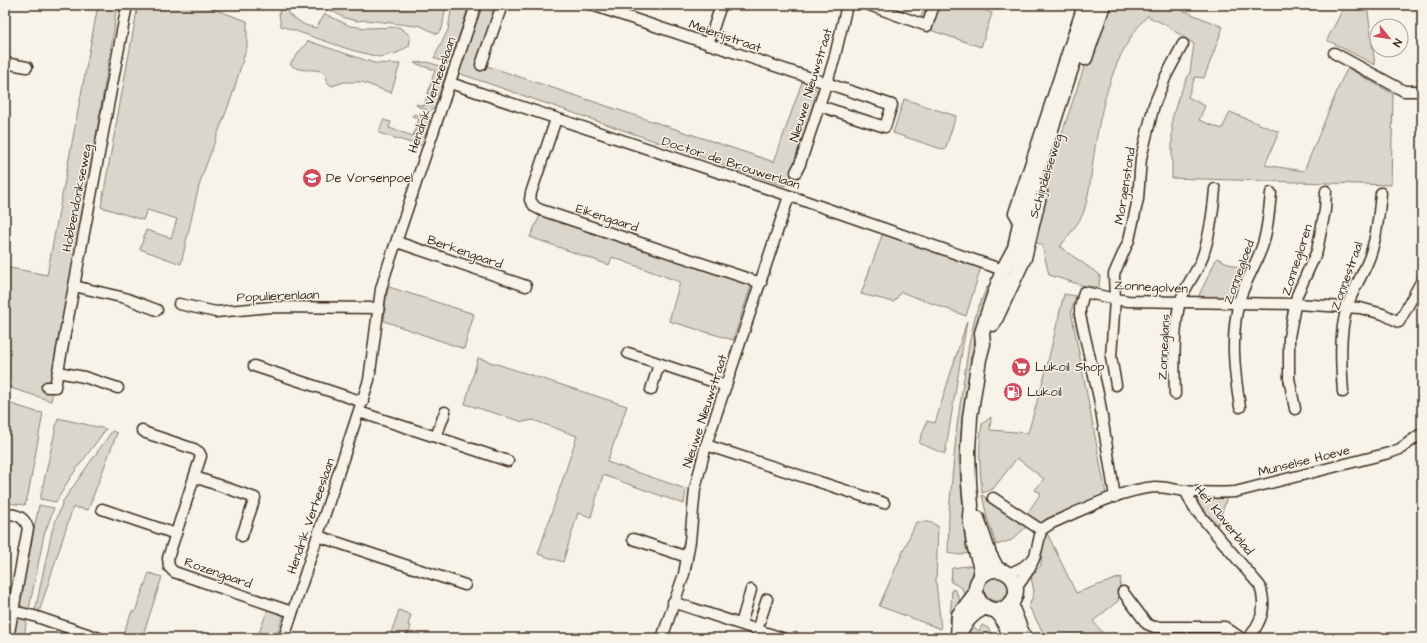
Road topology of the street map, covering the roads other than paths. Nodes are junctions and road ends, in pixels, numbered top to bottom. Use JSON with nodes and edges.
{"nodes":[{"id":1,"x":127,"y":5,"type":"edge"},
{"id":2,"x":476,"y":5,"type":"edge"},
{"id":3,"x":502,"y":5,"type":"edge"},
{"id":4,"x":592,"y":5,"type":"edge"},
{"id":5,"x":721,"y":5,"type":"edge"},
{"id":6,"x":847,"y":5,"type":"edge"},
{"id":7,"x":869,"y":5,"type":"edge"},
{"id":8,"x":934,"y":5,"type":"edge"},
{"id":9,"x":1083,"y":5,"type":"edge"},
{"id":10,"x":1092,"y":5,"type":"edge"},
{"id":11,"x":1103,"y":5,"type":"edge"},
{"id":12,"x":603,"y":7,"type":"edge"},
{"id":13,"x":708,"y":44,"type":"junction"},
{"id":14,"x":1183,"y":44,"type":"dead end"},
{"id":15,"x":1334,"y":53,"type":"dead end"},
{"id":16,"x":5,"y":63,"type":"edge"},
{"id":17,"x":482,"y":65,"type":"dead end"},
{"id":18,"x":27,"y":66,"type":"dead end"},
{"id":19,"x":450,"y":83,"type":"junction"},
{"id":20,"x":828,"y":83,"type":"junction"},
{"id":21,"x":1422,"y":91,"type":"edge"},
{"id":22,"x":820,"y":106,"type":"junction"},
{"id":23,"x":556,"y":119,"type":"junction"},
{"id":24,"x":796,"y":172,"type":"dead end"},
{"id":25,"x":1215,"y":188,"type":"dead end"},
{"id":26,"x":1326,"y":191,"type":"dead end"},
{"id":27,"x":1271,"y":193,"type":"dead end"},
{"id":28,"x":1381,"y":193,"type":"dead end"},
{"id":29,"x":789,"y":196,"type":"junction"},
{"id":30,"x":1020,"y":223,"type":"junction"},
{"id":31,"x":396,"y":242,"type":"junction"},
{"id":32,"x":1004,"y":270,"type":"junction"},
{"id":33,"x":1422,"y":280,"type":"edge"},
{"id":34,"x":760,"y":283,"type":"junction"},
{"id":35,"x":74,"y":286,"type":"junction"},
{"id":36,"x":526,"y":286,"type":"dead end"},
{"id":37,"x":1008,"y":292,"type":"junction"},
{"id":38,"x":1115,"y":300,"type":"junction"},
{"id":39,"x":1180,"y":302,"type":"junction"},
{"id":40,"x":1239,"y":303,"type":"junction"},
{"id":41,"x":179,"y":304,"type":"dead end"},
{"id":42,"x":1296,"y":304,"type":"junction"},
{"id":43,"x":1347,"y":307,"type":"junction"},
{"id":44,"x":378,"y":308,"type":"junction"},
{"id":45,"x":157,"y":310,"type":"dead end"},
{"id":46,"x":983,"y":344,"type":"junction"},
{"id":47,"x":628,"y":353,"type":"dead end"},
{"id":48,"x":659,"y":364,"type":"junction"},
{"id":49,"x":254,"y":366,"type":"dead end"},
{"id":50,"x":58,"y":372,"type":"junction"},
{"id":51,"x":1116,"y":385,"type":"dead end"},
{"id":52,"x":46,"y":386,"type":"dead end"},
{"id":53,"x":726,"y":386,"type":"junction"},
{"id":54,"x":118,"y":388,"type":"dead end"},
{"id":55,"x":651,"y":390,"type":"dead end"},
{"id":56,"x":1343,"y":392,"type":"dead end"},
{"id":57,"x":1176,"y":394,"type":"dead end"},
{"id":58,"x":361,"y":407,"type":"junction"},
{"id":59,"x":1240,"y":407,"type":"dead end"},
{"id":60,"x":1295,"y":409,"type":"dead end"},
{"id":61,"x":445,"y":412,"type":"dead end"},
{"id":62,"x":142,"y":430,"type":"dead end"},
{"id":63,"x":1422,"y":433,"type":"edge"},
{"id":64,"x":436,"y":437,"type":"junction"},
{"id":65,"x":706,"y":445,"type":"junction"},
{"id":66,"x":508,"y":461,"type":"dead end"},
{"id":67,"x":195,"y":477,"type":"junction"},
{"id":68,"x":1186,"y":492,"type":"junction"},
{"id":69,"x":1115,"y":497,"type":"junction"},
{"id":70,"x":993,"y":498,"type":"dead end"},
{"id":71,"x":884,"y":503,"type":"dead end"},
{"id":72,"x":971,"y":505,"type":"junction"},
{"id":73,"x":102,"y":509,"type":"dead end"},
{"id":74,"x":5,"y":513,"type":"edge"},
{"id":75,"x":1041,"y":530,"type":"junction"},
{"id":76,"x":176,"y":534,"type":"junction"},
{"id":77,"x":242,"y":536,"type":"dead end"},
{"id":78,"x":318,"y":536,"type":"junction"},
{"id":79,"x":633,"y":539,"type":"dead end"},
{"id":80,"x":1036,"y":556,"type":"junction"},
{"id":81,"x":687,"y":557,"type":"junction"},
{"id":82,"x":1003,"y":572,"type":"junction"},
{"id":83,"x":981,"y":575,"type":"junction"},
{"id":84,"x":464,"y":585,"type":"dead end"},
{"id":85,"x":1016,"y":588,"type":"junction"},
{"id":86,"x":752,"y":590,"type":"dead end"},
{"id":87,"x":1123,"y":592,"type":"dead end"},
{"id":88,"x":976,"y":593,"type":"junction"},
{"id":89,"x":767,"y":599,"type":"dead end"},
{"id":90,"x":673,"y":602,"type":"junction"},
{"id":91,"x":1012,"y":603,"type":"junction"},
{"id":92,"x":991,"y":609,"type":"junction"},
{"id":93,"x":13,"y":611,"type":"junction"},
{"id":94,"x":292,"y":612,"type":"junction"},
{"id":95,"x":741,"y":624,"type":"junction"},
{"id":96,"x":757,"y":630,"type":"junction"},
{"id":97,"x":958,"y":637,"type":"edge"},
{"id":98,"x":8,"y":638,"type":"edge"},
{"id":99,"x":100,"y":638,"type":"edge"},
{"id":100,"x":284,"y":638,"type":"edge"},
{"id":101,"x":662,"y":638,"type":"edge"},
{"id":102,"x":782,"y":638,"type":"edge"},
{"id":103,"x":1012,"y":638,"type":"edge"},
{"id":104,"x":1024,"y":638,"type":"edge"},
{"id":105,"x":1242,"y":638,"type":"edge"},
{"id":106,"x":1249,"y":638,"type":"edge"}],
"edges":[{"from":1,"to":35,"type":"street","name":"Hobbendonkseweg"},
{"from":2,"to":19,"type":"street","name":"Hendrik Verheeslaan"},
{"from":3,"to":17,"type":"street"},
{"from":4,"to":12,"type":"street","name":"Meierijstraat"},
{"from":5,"to":13,"type":"street"},
{"from":6,"to":20,"type":"street","name":"Nieuwe Nieuwstraat"},
{"from":7,"to":8,"type":"street"},
{"from":9,"to":30,"type":"street","name":"Schijndelseweg"},
{"from":10,"to":30,"type":"main road","name":"Schijndelseweg"},
{"from":11,"to":37,"type":"main road","name":"Schijndelseweg"},
{"from":12,"to":13,"type":"street","name":"Meierijstraat"},
{"from":13,"to":20,"type":"street","name":"Meierijstraat"},
{"from":14,"to":38,"type":"street","name":"Morgenstond"},
{"from":15,"to":21,"type":"street"},
{"from":16,"to":18,"type":"street"},
{"from":19,"to":23,"type":"street","name":"Doctor de Brouwerlaan"},
{"from":19,"to":31,"type":"street","name":"Hendrik Verheeslaan"},
{"from":20,"to":22,"type":"street","name":"Nieuwe Nieuwstraat"},
{"from":20,"to":22,"type":"street","name":"Meierijstraat"},
{"from":22,"to":24,"type":"street","name":"Nieuwe Nieuwstraat"},
{"from":23,"to":29,"type":"street","name":"Doctor de Brouwerlaan"},
{"from":23,"to":34,"type":"street","name":"Eikengaard"},
{"from":25,"to":39,"type":"street","name":"Zonneglans"},
{"from":26,"to":42,"type":"street","name":"Zonnegloren"},
{"from":27,"to":40,"type":"street","name":"Zonnegloed"},
{"from":28,"to":43,"type":"street","name":"Zonnestraal"},
{"from":29,"to":32,"type":"street","name":"Doctor de Brouwerlaan"},
{"from":29,"to":34,"type":"street","name":"Nieuwe Nieuwstraat"},
{"from":30,"to":32,"type":"main road","name":"Schijndelseweg"},
{"from":31,"to":36,"type":"street","name":"Berkengaard"},
{"from":31,"to":44,"type":"street","name":"Hendrik Verheeslaan"},
{"from":32,"to":37,"type":"main road"},
{"from":32,"to":46,"type":"main road","name":"Schijndelseweg"},
{"from":33,"to":43,"type":"street","name":"Zonnegolven"},
{"from":34,"to":53,"type":"street","name":"Nieuwe Nieuwstraat"},
{"from":35,"to":45,"type":"street"},
{"from":35,"to":50,"type":"street","name":"Hobbendonkseweg"},
{"from":37,"to":46,"type":"main road","name":"Schijndelseweg"},
{"from":38,"to":39,"type":"street","name":"Zonnegolven"},
{"from":38,"to":51,"type":"street","name":"Morgenstond"},
{"from":38,"to":69,"type":"street","name":"Zonnegolven"},
{"from":39,"to":40,"type":"street","name":"Zonnegolven"},
{"from":39,"to":57,"type":"street","name":"Zonneglans"},
{"from":40,"to":42,"type":"street","name":"Zonnegolven"},
{"from":40,"to":59,"type":"street","name":"Zonnegloed"},
{"from":41,"to":44,"type":"street","name":"Populierenlaan"},
{"from":42,"to":43,"type":"street","name":"Zonnegolven"},
{"from":42,"to":60,"type":"street","name":"Zonnegloren"},
{"from":43,"to":56,"type":"street","name":"Zonnestraal"},
{"from":44,"to":58,"type":"street","name":"Hendrik Verheeslaan"},
{"from":46,"to":72,"type":"main road","name":"Schijndelseweg"},
{"from":47,"to":48,"type":"street"},
{"from":48,"to":53,"type":"street"},
{"from":48,"to":55,"type":"street"},
{"from":49,"to":58,"type":"street"},
{"from":50,"to":52,"type":"street","name":"Hobbendonkseweg"},
{"from":50,"to":54,"type":"street"},
{"from":53,"to":65,"type":"street","name":"Nieuwe Nieuwstraat"},
{"from":58,"to":64,"type":"street"},
{"from":58,"to":78,"type":"street","name":"Hendrik Verheeslaan"},
{"from":61,"to":64,"type":"street"},
{"from":62,"to":67,"type":"street","name":"Rozengaard"},
{"from":63,"to":68,"type":"street","name":"Munselse Hoeve"},
{"from":64,"to":66,"type":"street"},
{"from":65,"to":71,"type":"street"},
{"from":65,"to":81,"type":"street","name":"Nieuwe Nieuwstraat"},
{"from":67,"to":76,"type":"street","name":"Rozengaard"},
{"from":67,"to":77,"type":"street"},
{"from":68,"to":69,"type":"street","name":"Het Klaverblad"},
{"from":68,"to":106,"type":"street","name":"Het Klaverblad"},
{"from":69,"to":75,"type":"street","name":"Het Klaverblad"},
{"from":70,"to":75,"type":"street"},
{"from":72,"to":82,"type":"main road","name":"Schijndelseweg"},
{"from":72,"to":83,"type":"main road","name":"Schijndelseweg"},
{"from":73,"to":76,"type":"street"},
{"from":74,"to":93,"type":"street"},
{"from":75,"to":80,"type":"street"},
{"from":76,"to":94,"type":"street","name":"Rozengaard"},
{"from":78,"to":84,"type":"street"},
{"from":78,"to":94,"type":"street","name":"Hendrik Verheeslaan"},
{"from":79,"to":81,"type":"street"},
{"from":80,"to":82,"type":"street"},
{"from":80,"to":85,"type":"street"},
{"from":81,"to":90,"type":"street","name":"Nieuwe Nieuwstraat"},
{"from":82,"to":83,"type":"main road"},
{"from":82,"to":85,"type":"main road"},
{"from":83,"to":88,"type":"main road"},
{"from":85,"to":91,"type":"main road"},
{"from":86,"to":95,"type":"street"},
{"from":87,"to":105,"type":"street"},
{"from":88,"to":92,"type":"main road"},
{"from":88,"to":97,"type":"main road"},
{"from":89,"to":96,"type":"street"},
{"from":90,"to":95,"type":"street"},
{"from":90,"to":101,"type":"street","name":"Nieuwe Nieuwstraat"},
{"from":91,"to":92,"type":"main road"},
{"from":91,"to":104,"type":"main road"},
{"from":92,"to":97,"type":"main road"},
{"from":92,"to":103,"type":"main road"},
{"from":93,"to":98,"type":"street"},
{"from":93,"to":99,"type":"street"},
{"from":94,"to":100,"type":"street","name":"Hendrik Verheeslaan"},
{"from":95,"to":96,"type":"street"},
{"from":96,"to":102,"type":"street"}]}
